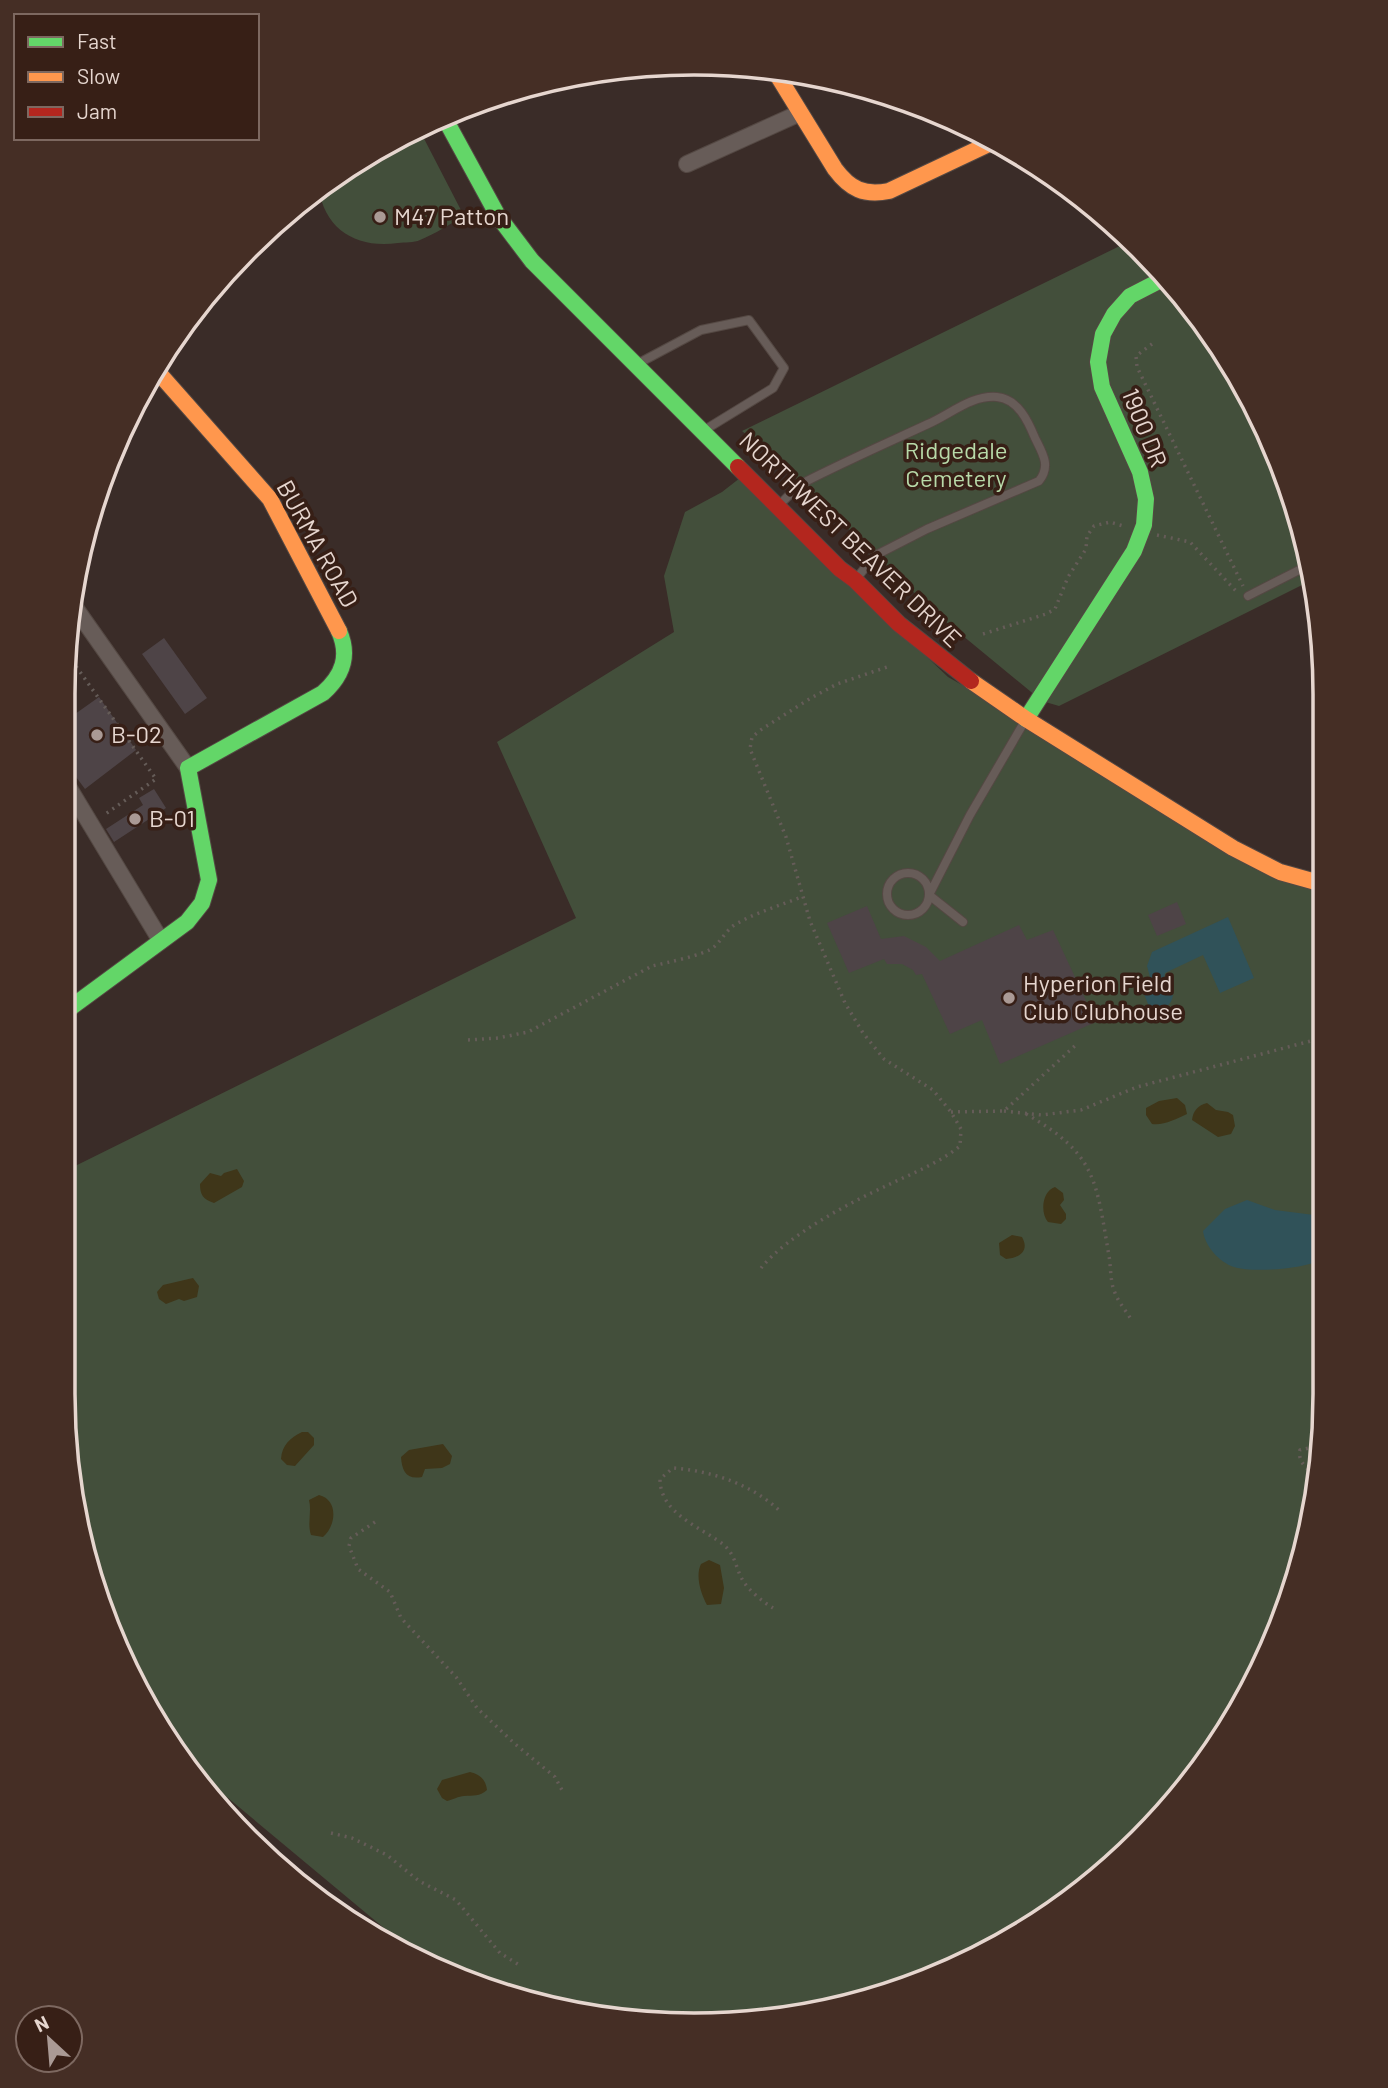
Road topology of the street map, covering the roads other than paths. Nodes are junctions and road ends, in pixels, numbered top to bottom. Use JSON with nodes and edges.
{"nodes":[{"id":1,"x":781,"y":82,"type":"edge"},
{"id":2,"x":800,"y":113,"type":"junction"},
{"id":3,"x":449,"y":126,"type":"edge"},
{"id":4,"x":982,"y":147,"type":"edge"},
{"id":5,"x":687,"y":164,"type":"dead end"},
{"id":6,"x":1156,"y":283,"type":"edge"},
{"id":7,"x":636,"y":365,"type":"junction"},
{"id":8,"x":163,"y":377,"type":"edge"},
{"id":9,"x":703,"y":431,"type":"junction"},
{"id":10,"x":778,"y":506,"type":"junction"},
{"id":11,"x":1300,"y":569,"type":"edge"},
{"id":12,"x":855,"y":580,"type":"junction"},
{"id":13,"x":1248,"y":596,"type":"road end"},
{"id":14,"x":81,"y":616,"type":"edge"},
{"id":15,"x":1026,"y":719,"type":"junction"},
{"id":16,"x":188,"y":768,"type":"junction"},
{"id":17,"x":75,"y":797,"type":"edge"},
{"id":18,"x":1313,"y":881,"type":"edge"},
{"id":19,"x":929,"y":895,"type":"junction"},
{"id":20,"x":963,"y":922,"type":"dead end"},
{"id":21,"x":161,"y":941,"type":"junction"},
{"id":22,"x":75,"y":1004,"type":"edge"}],
"edges":[{"from":1,"to":2,"type":"street"},
{"from":2,"to":4,"type":"street"},
{"from":2,"to":5,"type":"street"},
{"from":3,"to":7,"type":"street","name":"NORTHWEST BEAVER DRIVE"},
{"from":6,"to":15,"type":"street","name":"1900 DR"},
{"from":7,"to":9,"type":"street","name":"NORTHWEST BEAVER DRIVE"},
{"from":7,"to":9,"type":"lane"},
{"from":8,"to":16,"type":"street","name":"BURMA ROAD"},
{"from":9,"to":10,"type":"street","name":"NORTHWEST BEAVER DRIVE"},
{"from":10,"to":12,"type":"street","name":"NORTHWEST BEAVER DRIVE"},
{"from":10,"to":12,"type":"lane"},
{"from":11,"to":13,"type":"lane"},
{"from":12,"to":15,"type":"street","name":"NORTHWEST BEAVER DRIVE"},
{"from":14,"to":16,"type":"street"},
{"from":15,"to":18,"type":"street","name":"NORTHWEST BEAVER DRIVE"},
{"from":15,"to":19,"type":"lane"},
{"from":16,"to":21,"type":"street"},
{"from":17,"to":21,"type":"street"},
{"from":19,"to":19,"type":"lane"},
{"from":19,"to":20,"type":"lane"},
{"from":21,"to":22,"type":"street"}]}
